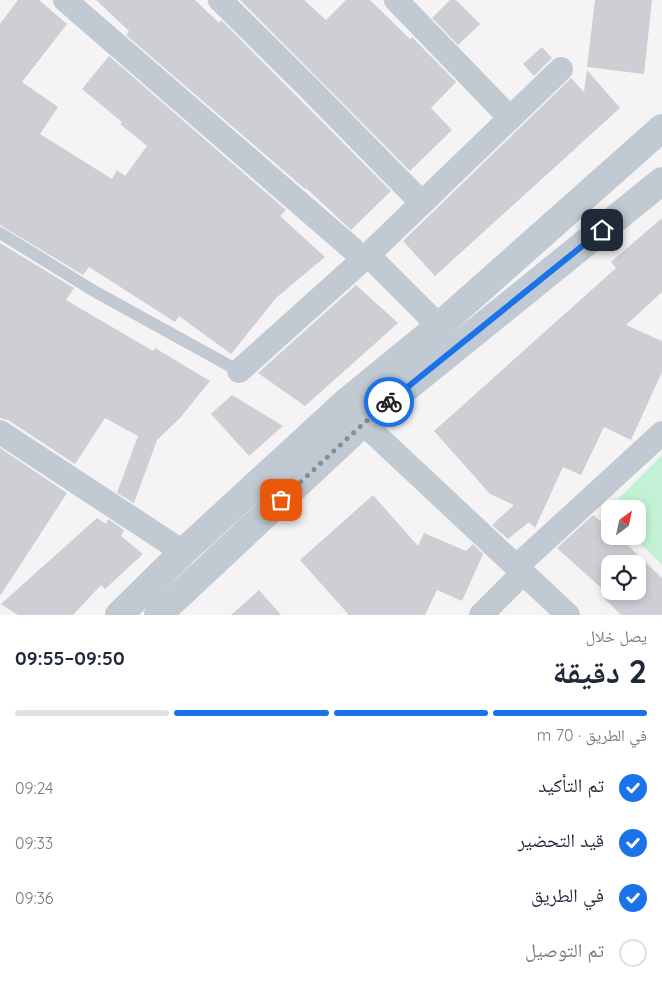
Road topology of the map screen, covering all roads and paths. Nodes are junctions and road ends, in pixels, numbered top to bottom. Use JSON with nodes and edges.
{"nodes":[{"id":1,"x":65,"y":0,"type":"edge"},
{"id":2,"x":220,"y":0,"type":"edge"},
{"id":3,"x":396,"y":0,"type":"edge"},
{"id":4,"x":561,"y":69,"type":"dead end"},
{"id":5,"x":510,"y":118,"type":"junction"},
{"id":6,"x":662,"y":128,"type":"edge"},
{"id":7,"x":662,"y":181,"type":"edge"},
{"id":8,"x":422,"y":202,"type":"junction"},
{"id":9,"x":0,"y":232,"type":"edge"},
{"id":10,"x":365,"y":256,"type":"junction"},
{"id":11,"x":439,"y":326,"type":"junction"},
{"id":12,"x":239,"y":372,"type":"joint"},
{"id":13,"x":346,"y":402,"type":"junction"},
{"id":14,"x":363,"y":424,"type":"junction"},
{"id":15,"x":0,"y":432,"type":"edge"},
{"id":16,"x":662,"y":433,"type":"edge"},
{"id":17,"x":183,"y":552,"type":"junction"},
{"id":18,"x":520,"y":570,"type":"junction"},
{"id":19,"x":119,"y":615,"type":"edge"},
{"id":20,"x":158,"y":615,"type":"edge"},
{"id":21,"x":481,"y":615,"type":"edge"},
{"id":22,"x":568,"y":615,"type":"edge"}],
"edges":[{"from":1,"to":10,"type":"street"},
{"from":2,"to":8,"type":"street"},
{"from":3,"to":5,"type":"street"},
{"from":4,"to":5,"type":"street"},
{"from":5,"to":8,"type":"street"},
{"from":6,"to":11,"type":"street"},
{"from":7,"to":14,"type":"street"},
{"from":8,"to":10,"type":"street"},
{"from":9,"to":12,"type":"lane"},
{"from":10,"to":11,"type":"street"},
{"from":10,"to":12,"type":"street"},
{"from":11,"to":13,"type":"street"},
{"from":13,"to":14,"type":"street"},
{"from":13,"to":17,"type":"street"},
{"from":14,"to":18,"type":"street"},
{"from":14,"to":20,"type":"street"},
{"from":15,"to":17,"type":"street"},
{"from":16,"to":18,"type":"street"},
{"from":17,"to":19,"type":"street"},
{"from":18,"to":21,"type":"street"},
{"from":18,"to":22,"type":"street"}]}
